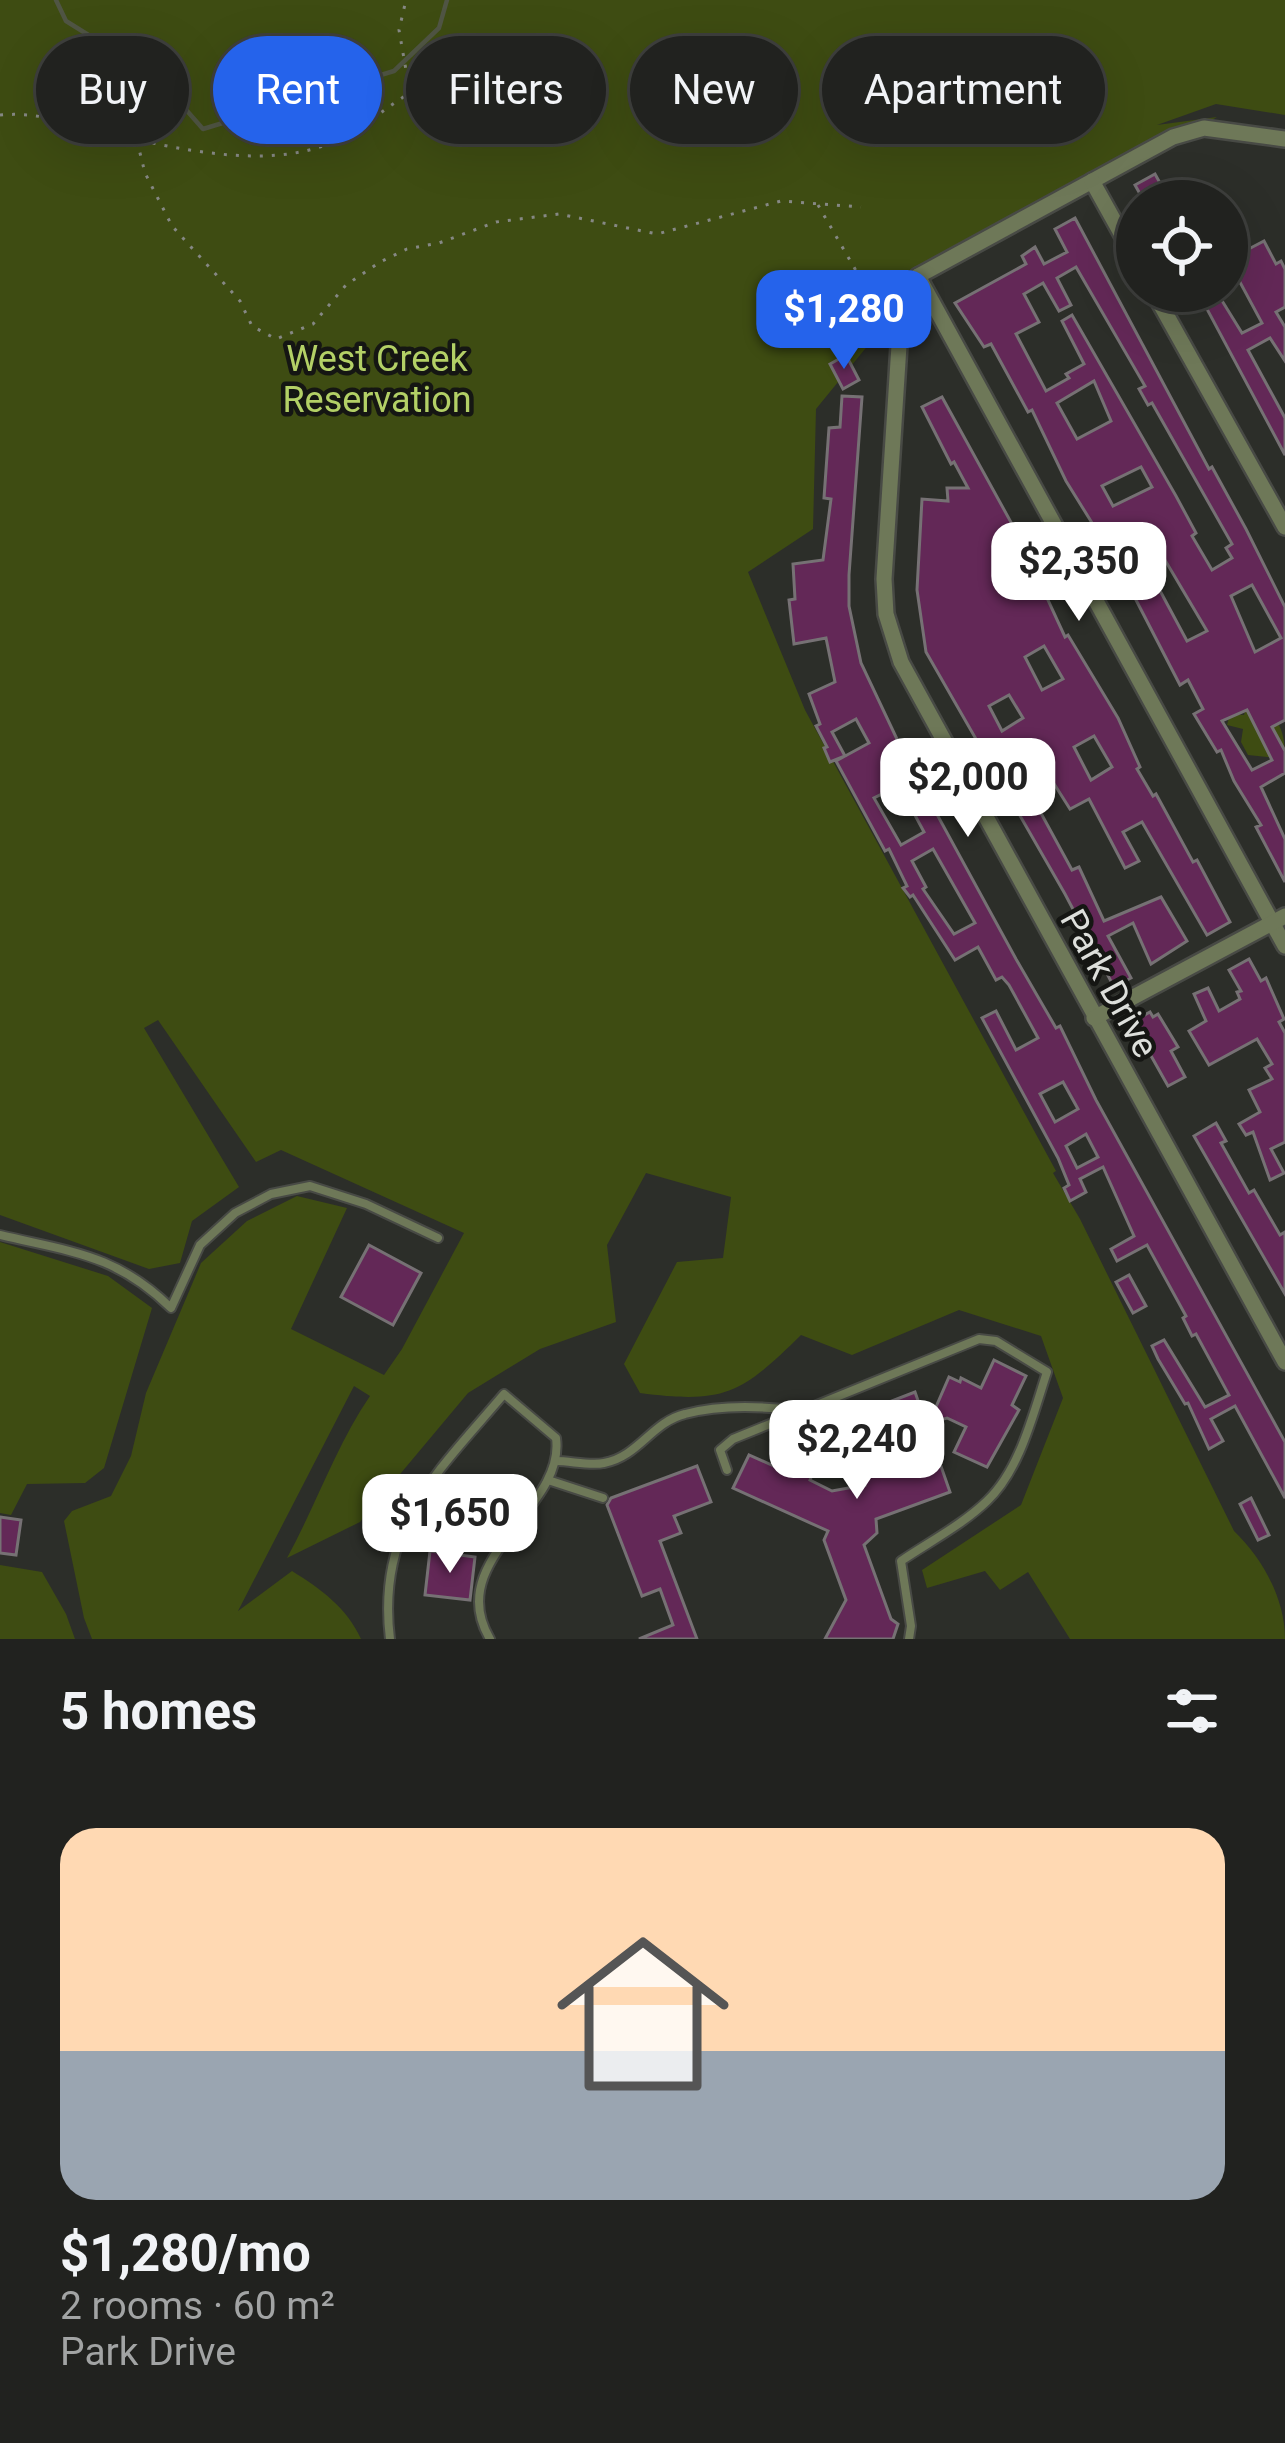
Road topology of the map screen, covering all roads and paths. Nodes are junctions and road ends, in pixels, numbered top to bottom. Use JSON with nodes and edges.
{"nodes":[{"id":1,"x":406,"y":0,"type":"edge"},
{"id":2,"x":0,"y":115,"type":"edge"},
{"id":3,"x":36,"y":118,"type":"edge"},
{"id":4,"x":1285,"y":139,"type":"edge"},
{"id":5,"x":138,"y":144,"type":"edge"},
{"id":6,"x":155,"y":144,"type":"edge"},
{"id":7,"x":1092,"y":181,"type":"junction"},
{"id":8,"x":818,"y":204,"type":"junction"},
{"id":9,"x":861,"y":208,"type":"dead end"},
{"id":10,"x":1116,"y":224,"type":"edge"},
{"id":11,"x":918,"y":276,"type":"junction"},
{"id":12,"x":887,"y":294,"type":"dead end"},
{"id":13,"x":1165,"y":312,"type":"edge"},
{"id":14,"x":1285,"y":526,"type":"edge"},
{"id":15,"x":1278,"y":920,"type":"edge"},
{"id":16,"x":1285,"y":946,"type":"edge"},
{"id":17,"x":1094,"y":1018,"type":"junction"},
{"id":18,"x":0,"y":1235,"type":"edge"},
{"id":19,"x":438,"y":1238,"type":"dead end"},
{"id":20,"x":1285,"y":1362,"type":"edge"},
{"id":21,"x":802,"y":1411,"type":"junction"},
{"id":22,"x":556,"y":1460,"type":"junction"},
{"id":23,"x":727,"y":1470,"type":"dead end"},
{"id":24,"x":548,"y":1480,"type":"junction"},
{"id":25,"x":603,"y":1498,"type":"dead end"},
{"id":26,"x":390,"y":1639,"type":"edge"},
{"id":27,"x":490,"y":1639,"type":"edge"},
{"id":28,"x":909,"y":1639,"type":"edge"}],
"edges":[{"from":1,"to":6,"type":"path"},
{"from":2,"to":3,"type":"path"},
{"from":4,"to":7,"type":"street"},
{"from":5,"to":8,"type":"path"},
{"from":7,"to":10,"type":"street"},
{"from":7,"to":11,"type":"street"},
{"from":8,"to":9,"type":"path"},
{"from":8,"to":12,"type":"path"},
{"from":11,"to":15,"type":"street"},
{"from":11,"to":17,"type":"street","name":"Park Drive"},
{"from":13,"to":14,"type":"street"},
{"from":15,"to":16,"type":"street"},
{"from":15,"to":17,"type":"street"},
{"from":17,"to":20,"type":"street","name":"Park Drive"},
{"from":18,"to":19,"type":"lane"},
{"from":21,"to":22,"type":"lane"},
{"from":21,"to":23,"type":"lane"},
{"from":21,"to":28,"type":"lane"},
{"from":22,"to":24,"type":"lane"},
{"from":22,"to":26,"type":"lane"},
{"from":24,"to":25,"type":"lane"},
{"from":24,"to":27,"type":"lane"}]}
